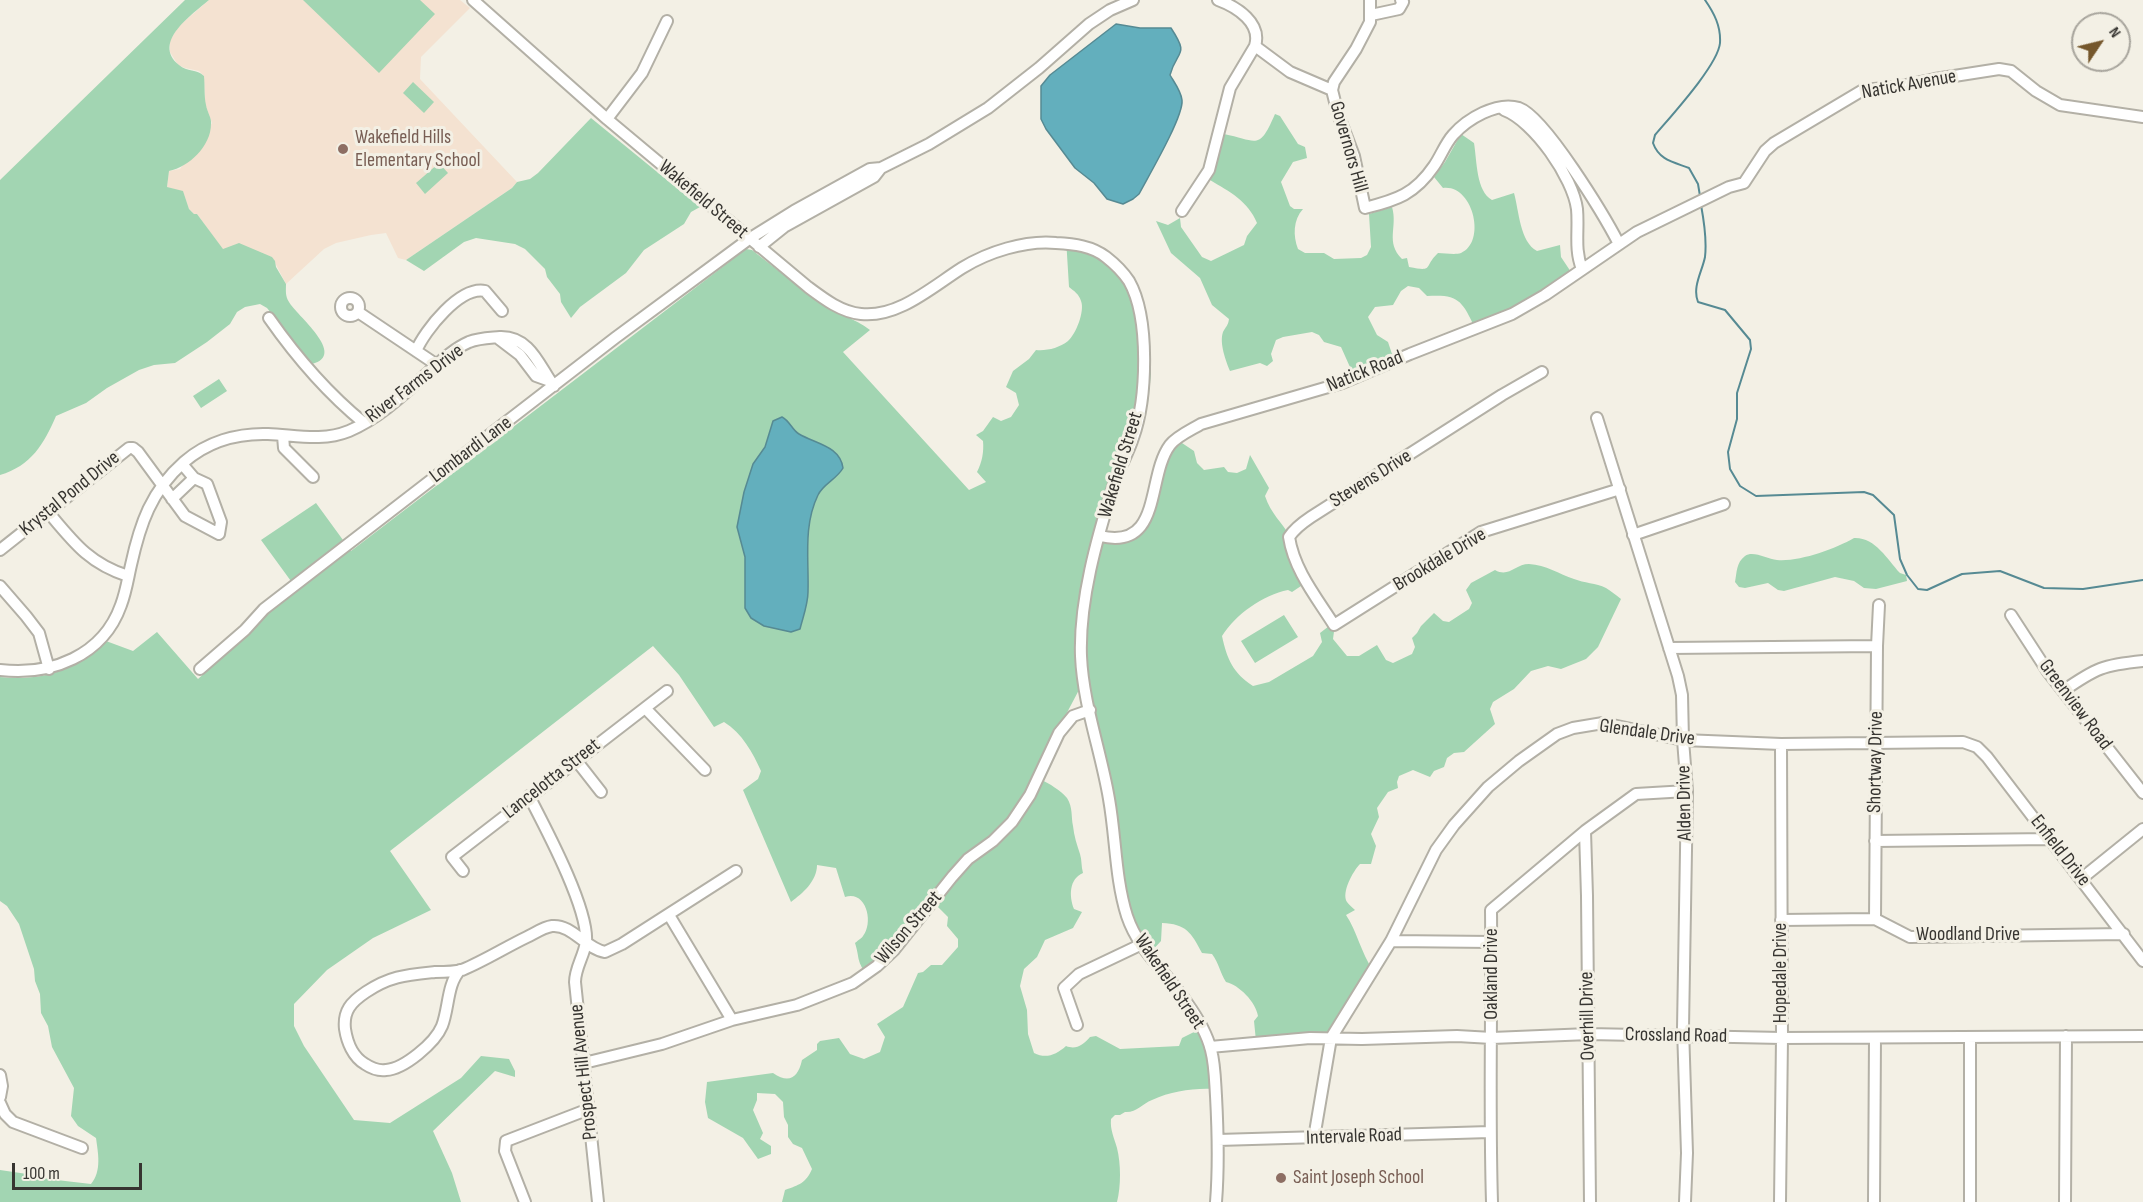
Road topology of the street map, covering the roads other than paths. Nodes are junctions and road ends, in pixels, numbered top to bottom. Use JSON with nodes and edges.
{"nodes":[{"id":1,"x":473,"y":0,"type":"edge"},
{"id":2,"x":1133,"y":0,"type":"edge"},
{"id":3,"x":1218,"y":0,"type":"edge"},
{"id":4,"x":1370,"y":0,"type":"edge"},
{"id":5,"x":1401,"y":0,"type":"edge"},
{"id":6,"x":1122,"y":3,"type":"edge"},
{"id":7,"x":1371,"y":15,"type":"junction"},
{"id":8,"x":667,"y":21,"type":"dead end"},
{"id":9,"x":1255,"y":46,"type":"junction"},
{"id":10,"x":1332,"y":90,"type":"junction"},
{"id":11,"x":1501,"y":108,"type":"junction"},
{"id":12,"x":2143,"y":117,"type":"edge"},
{"id":13,"x":607,"y":119,"type":"junction"},
{"id":14,"x":881,"y":168,"type":"junction"},
{"id":15,"x":1182,"y":211,"type":"dead end"},
{"id":16,"x":1668,"y":217,"type":"joint"},
{"id":17,"x":749,"y":239,"type":"junction"},
{"id":18,"x":1619,"y":244,"type":"junction"},
{"id":19,"x":759,"y":247,"type":"junction"},
{"id":20,"x":1582,"y":269,"type":"junction"},
{"id":21,"x":502,"y":311,"type":"dead end"},
{"id":22,"x":358,"y":312,"type":"dead end"},
{"id":23,"x":269,"y":318,"type":"dead end"},
{"id":24,"x":416,"y":351,"type":"junction"},
{"id":25,"x":437,"y":365,"type":"junction"},
{"id":26,"x":1542,"y":372,"type":"dead end"},
{"id":27,"x":552,"y":384,"type":"junction"},
{"id":28,"x":1597,"y":418,"type":"dead end"},
{"id":29,"x":364,"y":423,"type":"junction"},
{"id":30,"x":283,"y":436,"type":"junction"},
{"id":31,"x":182,"y":464,"type":"junction"},
{"id":32,"x":313,"y":477,"type":"dead end"},
{"id":33,"x":194,"y":478,"type":"junction"},
{"id":34,"x":162,"y":484,"type":"junction"},
{"id":35,"x":1620,"y":489,"type":"junction"},
{"id":36,"x":172,"y":499,"type":"junction"},
{"id":37,"x":1724,"y":504,"type":"dead end"},
{"id":38,"x":49,"y":513,"type":"junction"},
{"id":39,"x":1633,"y":535,"type":"junction"},
{"id":40,"x":1100,"y":536,"type":"junction"},
{"id":41,"x":0,"y":550,"type":"edge"},
{"id":42,"x":128,"y":576,"type":"junction"},
{"id":43,"x":0,"y":586,"type":"edge"},
{"id":44,"x":1879,"y":605,"type":"dead end"},
{"id":45,"x":2011,"y":615,"type":"dead end"},
{"id":46,"x":1334,"y":625,"type":"joint"},
{"id":47,"x":1877,"y":646,"type":"junction"},
{"id":48,"x":1669,"y":648,"type":"junction"},
{"id":49,"x":2143,"y":661,"type":"edge"},
{"id":50,"x":49,"y":669,"type":"junction"},
{"id":51,"x":200,"y":669,"type":"dead end"},
{"id":52,"x":0,"y":670,"type":"edge"},
{"id":53,"x":667,"y":691,"type":"dead end"},
{"id":54,"x":2063,"y":691,"type":"junction"},
{"id":55,"x":645,"y":708,"type":"junction"},
{"id":56,"x":1090,"y":710,"type":"junction"},
{"id":57,"x":1683,"y":740,"type":"junction"},
{"id":58,"x":1876,"y":742,"type":"junction"},
{"id":59,"x":1780,"y":744,"type":"junction"},
{"id":60,"x":1973,"y":745,"type":"joint"},
{"id":61,"x":576,"y":760,"type":"junction"},
{"id":62,"x":705,"y":770,"type":"dead end"},
{"id":63,"x":601,"y":792,"type":"dead end"},
{"id":64,"x":1686,"y":792,"type":"junction"},
{"id":65,"x":2143,"y":793,"type":"edge"},
{"id":66,"x":529,"y":796,"type":"junction"},
{"id":67,"x":2143,"y":829,"type":"edge"},
{"id":68,"x":1585,"y":831,"type":"junction"},
{"id":69,"x":2050,"y":839,"type":"junction"},
{"id":70,"x":1875,"y":841,"type":"junction"},
{"id":71,"x":463,"y":871,"type":"dead end"},
{"id":72,"x":736,"y":871,"type":"dead end"},
{"id":73,"x":2081,"y":879,"type":"junction"},
{"id":74,"x":669,"y":915,"type":"junction"},
{"id":75,"x":1781,"y":920,"type":"junction"},
{"id":76,"x":1875,"y":920,"type":"junction"},
{"id":77,"x":2124,"y":934,"type":"junction"},
{"id":78,"x":1391,"y":941,"type":"junction"},
{"id":79,"x":1492,"y":942,"type":"junction"},
{"id":80,"x":586,"y":943,"type":"junction"},
{"id":81,"x":1140,"y":945,"type":"junction"},
{"id":82,"x":2143,"y":961,"type":"edge"},
{"id":83,"x":460,"y":970,"type":"junction"},
{"id":84,"x":732,"y":1020,"type":"junction"},
{"id":85,"x":1077,"y":1025,"type":"dead end"},
{"id":86,"x":1589,"y":1034,"type":"junction"},
{"id":87,"x":1684,"y":1036,"type":"junction"},
{"id":88,"x":2066,"y":1036,"type":"junction"},
{"id":89,"x":2143,"y":1036,"type":"edge"},
{"id":90,"x":1970,"y":1037,"type":"junction"},
{"id":91,"x":1331,"y":1038,"type":"junction"},
{"id":92,"x":1492,"y":1038,"type":"junction"},
{"id":93,"x":1782,"y":1038,"type":"junction"},
{"id":94,"x":1875,"y":1038,"type":"junction"},
{"id":95,"x":1210,"y":1047,"type":"junction"},
{"id":96,"x":584,"y":1063,"type":"junction"},
{"id":97,"x":0,"y":1076,"type":"edge"},
{"id":98,"x":0,"y":1097,"type":"edge"},
{"id":99,"x":0,"y":1103,"type":"edge"},
{"id":100,"x":589,"y":1109,"type":"junction"},
{"id":101,"x":1490,"y":1132,"type":"junction"},
{"id":102,"x":1314,"y":1138,"type":"junction"},
{"id":103,"x":1218,"y":1140,"type":"junction"},
{"id":104,"x":82,"y":1148,"type":"dead end"},
{"id":105,"x":525,"y":1202,"type":"edge"},
{"id":106,"x":598,"y":1202,"type":"edge"},
{"id":107,"x":1216,"y":1202,"type":"edge"},
{"id":108,"x":1492,"y":1202,"type":"edge"},
{"id":109,"x":1590,"y":1202,"type":"edge"},
{"id":110,"x":1685,"y":1202,"type":"edge"},
{"id":111,"x":1780,"y":1202,"type":"edge"},
{"id":112,"x":1874,"y":1202,"type":"edge"},
{"id":113,"x":1970,"y":1202,"type":"edge"},
{"id":114,"x":2065,"y":1202,"type":"edge"}],
"edges":[{"from":1,"to":13,"type":"street","name":"Wakefield Street"},
{"from":2,"to":6,"type":"street"},
{"from":3,"to":9,"type":"street"},
{"from":4,"to":7,"type":"street","name":"Governors Hill"},
{"from":5,"to":7,"type":"street"},
{"from":6,"to":14,"type":"street"},
{"from":7,"to":10,"type":"street","name":"Governors Hill"},
{"from":8,"to":13,"type":"street"},
{"from":9,"to":10,"type":"street","name":"Governors Hill"},
{"from":9,"to":15,"type":"street"},
{"from":10,"to":11,"type":"street","name":"Governors Hill"},
{"from":11,"to":18,"type":"street"},
{"from":11,"to":20,"type":"street"},
{"from":12,"to":16,"type":"street","name":"Natick Avenue"},
{"from":13,"to":17,"type":"street","name":"Wakefield Street"},
{"from":14,"to":17,"type":"street"},
{"from":14,"to":19,"type":"street"},
{"from":16,"to":18,"type":"street","name":"Natick Road"},
{"from":17,"to":19,"type":"street","name":"Wakefield Street"},
{"from":17,"to":27,"type":"street","name":"Lombardi Lane"},
{"from":18,"to":20,"type":"street","name":"Natick Road"},
{"from":19,"to":40,"type":"street","name":"Wakefield Street"},
{"from":20,"to":40,"type":"street","name":"Natick Road"},
{"from":21,"to":24,"type":"street"},
{"from":22,"to":24,"type":"street"},
{"from":23,"to":29,"type":"street"},
{"from":24,"to":25,"type":"street"},
{"from":25,"to":27,"type":"street","name":"River Farms Drive"},
{"from":25,"to":29,"type":"street","name":"River Farms Drive"},
{"from":26,"to":46,"type":"street","name":"Stevens Drive"},
{"from":27,"to":51,"type":"street","name":"Lombardi Lane"},
{"from":28,"to":35,"type":"street","name":"Alden Drive"},
{"from":29,"to":30,"type":"street","name":"River Farms Drive"},
{"from":30,"to":31,"type":"street","name":"River Farms Drive"},
{"from":30,"to":32,"type":"street"},
{"from":31,"to":33,"type":"street"},
{"from":31,"to":34,"type":"street","name":"River Farms Drive"},
{"from":33,"to":36,"type":"street"},
{"from":33,"to":36,"type":"street"},
{"from":34,"to":36,"type":"street"},
{"from":34,"to":38,"type":"street","name":"Krystal Pond Drive"},
{"from":34,"to":42,"type":"street","name":"River Farms Drive"},
{"from":35,"to":39,"type":"street","name":"Alden Drive"},
{"from":35,"to":46,"type":"street","name":"Brookdale Drive"},
{"from":37,"to":39,"type":"street"},
{"from":38,"to":41,"type":"street","name":"Krystal Pond Drive"},
{"from":38,"to":42,"type":"street"},
{"from":39,"to":48,"type":"street","name":"Alden Drive"},
{"from":40,"to":56,"type":"street","name":"Wakefield Street"},
{"from":42,"to":50,"type":"street","name":"River Farms Drive"},
{"from":43,"to":50,"type":"street"},
{"from":44,"to":47,"type":"street","name":"Shortway Drive"},
{"from":45,"to":54,"type":"street","name":"Greenview Road"},
{"from":47,"to":48,"type":"street"},
{"from":47,"to":58,"type":"street","name":"Shortway Drive"},
{"from":48,"to":57,"type":"street","name":"Alden Drive"},
{"from":49,"to":54,"type":"street"},
{"from":50,"to":52,"type":"street","name":"River Farms Drive"},
{"from":53,"to":55,"type":"street","name":"Lancelotta Street"},
{"from":54,"to":65,"type":"street","name":"Greenview Road"},
{"from":55,"to":61,"type":"street","name":"Lancelotta Street"},
{"from":55,"to":62,"type":"street"},
{"from":56,"to":81,"type":"street","name":"Wakefield Street"},
{"from":56,"to":84,"type":"street","name":"Wilson Street"},
{"from":57,"to":59,"type":"street","name":"Glendale Drive"},
{"from":57,"to":64,"type":"street","name":"Alden Drive"},
{"from":57,"to":78,"type":"street","name":"Glendale Drive"},
{"from":58,"to":59,"type":"street","name":"Glendale Drive"},
{"from":58,"to":60,"type":"street","name":"Glendale Drive"},
{"from":58,"to":70,"type":"street","name":"Shortway Drive"},
{"from":59,"to":75,"type":"street","name":"Hopedale Drive"},
{"from":60,"to":69,"type":"street","name":"Enfield Drive"},
{"from":61,"to":63,"type":"street"},
{"from":61,"to":66,"type":"street","name":"Lancelotta Street"},
{"from":64,"to":68,"type":"street","name":"Oakland Drive"},
{"from":64,"to":87,"type":"street","name":"Alden Drive"},
{"from":66,"to":71,"type":"street","name":"Lancelotta Street"},
{"from":66,"to":80,"type":"street"},
{"from":67,"to":73,"type":"street"},
{"from":68,"to":79,"type":"street","name":"Oakland Drive"},
{"from":68,"to":86,"type":"street","name":"Overhill Drive"},
{"from":69,"to":70,"type":"street"},
{"from":69,"to":73,"type":"street","name":"Enfield Drive"},
{"from":70,"to":76,"type":"street","name":"Shortway Drive"},
{"from":72,"to":74,"type":"street"},
{"from":73,"to":77,"type":"street","name":"Enfield Drive"},
{"from":74,"to":80,"type":"street"},
{"from":74,"to":84,"type":"street"},
{"from":75,"to":76,"type":"street","name":"Woodland Drive"},
{"from":75,"to":93,"type":"street","name":"Hopedale Drive"},
{"from":76,"to":77,"type":"street","name":"Woodland Drive"},
{"from":77,"to":82,"type":"street","name":"Enfield Drive"},
{"from":78,"to":79,"type":"street"},
{"from":78,"to":91,"type":"street","name":"Glendale Drive"},
{"from":79,"to":92,"type":"street","name":"Oakland Drive"},
{"from":80,"to":83,"type":"street"},
{"from":80,"to":96,"type":"street","name":"Prospect Hill Avenue"},
{"from":81,"to":85,"type":"street"},
{"from":81,"to":95,"type":"street","name":"Wakefield Street"},
{"from":83,"to":83,"type":"street"},
{"from":84,"to":96,"type":"street","name":"Wilson Street"},
{"from":86,"to":87,"type":"street","name":"Crossland Road"},
{"from":86,"to":92,"type":"street","name":"Crossland Road"},
{"from":86,"to":109,"type":"street","name":"Overhill Drive"},
{"from":87,"to":93,"type":"street","name":"Crossland Road"},
{"from":87,"to":110,"type":"street","name":"Alden Drive"},
{"from":88,"to":89,"type":"street","name":"Crossland Road"},
{"from":88,"to":90,"type":"street","name":"Crossland Road"},
{"from":88,"to":114,"type":"street"},
{"from":90,"to":94,"type":"street","name":"Crossland Road"},
{"from":90,"to":113,"type":"street"},
{"from":91,"to":92,"type":"street","name":"Crossland Road"},
{"from":91,"to":95,"type":"street","name":"Crossland Road"},
{"from":91,"to":102,"type":"street","name":"Glendale Drive"},
{"from":92,"to":101,"type":"street","name":"Oakland Drive"},
{"from":93,"to":94,"type":"street","name":"Crossland Road"},
{"from":93,"to":111,"type":"street","name":"Hopedale Drive"},
{"from":94,"to":112,"type":"street"},
{"from":95,"to":103,"type":"street","name":"Wakefield Street"},
{"from":96,"to":100,"type":"street","name":"Prospect Hill Avenue"},
{"from":97,"to":98,"type":"street"},
{"from":99,"to":104,"type":"street"},
{"from":100,"to":105,"type":"street"},
{"from":100,"to":106,"type":"street","name":"Prospect Hill Avenue"},
{"from":101,"to":102,"type":"street","name":"Intervale Road"},
{"from":101,"to":108,"type":"street","name":"Oakland Drive"},
{"from":102,"to":103,"type":"street","name":"Intervale Road"},
{"from":103,"to":107,"type":"street","name":"Wakefield Street"}]}
